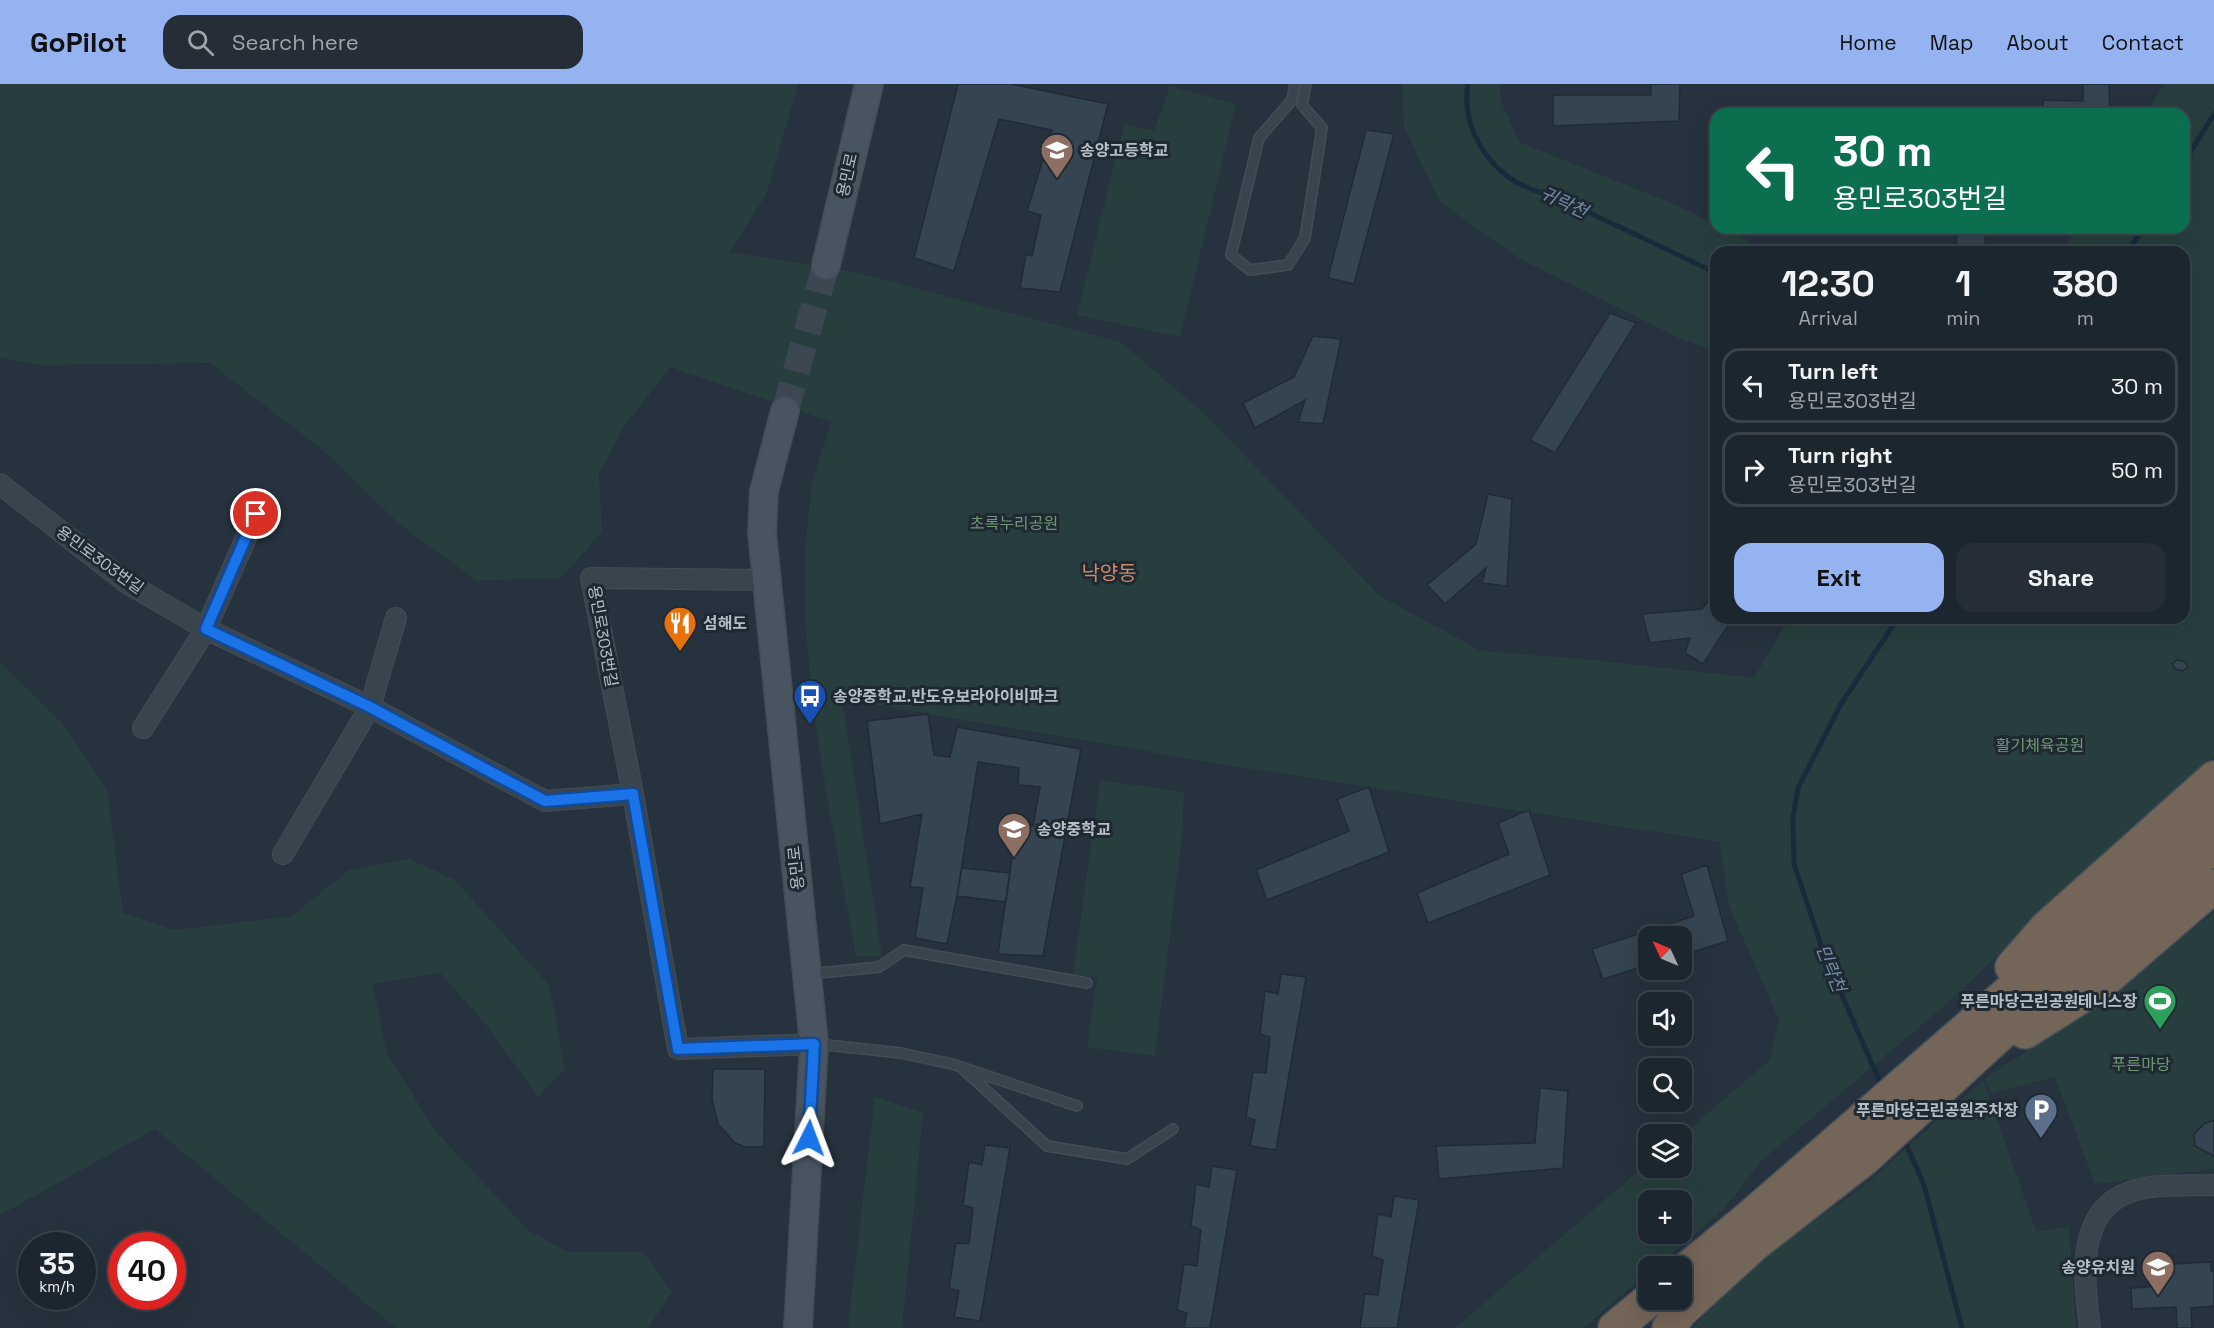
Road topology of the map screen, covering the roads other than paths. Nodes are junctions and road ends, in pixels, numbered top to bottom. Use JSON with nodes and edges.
{"nodes":[{"id":1,"x":869,"y":84,"type":"edge"},
{"id":2,"x":1295,"y":84,"type":"edge"},
{"id":3,"x":1306,"y":84,"type":"edge"},
{"id":4,"x":826,"y":266,"type":"tunnel mouth"},
{"id":5,"x":785,"y":411,"type":"tunnel mouth"},
{"id":6,"x":0,"y":484,"type":"edge"},
{"id":7,"x":256,"y":514,"type":"dead end"},
{"id":8,"x":766,"y":580,"type":"junction"},
{"id":9,"x":396,"y":618,"type":"dead end"},
{"id":10,"x":206,"y":629,"type":"junction"},
{"id":11,"x":370,"y":707,"type":"junction"},
{"id":12,"x":143,"y":728,"type":"dead end"},
{"id":13,"x":2214,"y":778,"type":"edge"},
{"id":14,"x":633,"y":794,"type":"junction"},
{"id":15,"x":2214,"y":814,"type":"edge"},
{"id":16,"x":2214,"y":846,"type":"edge"},
{"id":17,"x":284,"y":854,"type":"dead end"},
{"id":18,"x":2214,"y":886,"type":"edge"},
{"id":19,"x":807,"y":975,"type":"junction"},
{"id":20,"x":1087,"y":983,"type":"dead end"},
{"id":21,"x":814,"y":1044,"type":"junction"},
{"id":22,"x":960,"y":1067,"type":"junction"},
{"id":23,"x":1943,"y":1068,"type":"junction"},
{"id":24,"x":1077,"y":1106,"type":"dead end"},
{"id":25,"x":1173,"y":1129,"type":"dead end"},
{"id":26,"x":2214,"y":1185,"type":"edge"},
{"id":27,"x":1750,"y":1233,"type":"junction"},
{"id":28,"x":1692,"y":1267,"type":"edge"},
{"id":29,"x":1692,"y":1282,"type":"edge"},
{"id":30,"x":1638,"y":1309,"type":"edge"},
{"id":31,"x":1664,"y":1310,"type":"edge"},
{"id":32,"x":798,"y":1328,"type":"edge"},
{"id":33,"x":1615,"y":1328,"type":"edge"},
{"id":34,"x":1649,"y":1328,"type":"edge"},
{"id":35,"x":1670,"y":1328,"type":"edge"},
{"id":36,"x":1684,"y":1328,"type":"edge"},
{"id":37,"x":2090,"y":1328,"type":"edge"}],
"edges":[{"from":1,"to":4,"type":"street","name":"용민로"},
{"from":2,"to":3,"type":"lane"},
{"from":5,"to":8,"type":"street","name":"용민로"},
{"from":6,"to":10,"type":"street","name":"용민로303번길"},
{"from":7,"to":10,"type":"street"},
{"from":8,"to":14,"type":"street","name":"용민로303번길"},
{"from":8,"to":19,"type":"street","name":"용민로"},
{"from":9,"to":11,"type":"street"},
{"from":10,"to":11,"type":"street","name":"용민로303번길"},
{"from":10,"to":12,"type":"street"},
{"from":11,"to":14,"type":"street","name":"용민로303번길"},
{"from":11,"to":17,"type":"street"},
{"from":13,"to":23,"type":"highway"},
{"from":14,"to":21,"type":"street","name":"용민로303번길"},
{"from":15,"to":23,"type":"highway"},
{"from":16,"to":23,"type":"highway"},
{"from":18,"to":23,"type":"highway"},
{"from":19,"to":20,"type":"lane"},
{"from":19,"to":21,"type":"street","name":"용민로"},
{"from":21,"to":22,"type":"lane"},
{"from":21,"to":32,"type":"street","name":"용민로"},
{"from":22,"to":24,"type":"lane"},
{"from":22,"to":25,"type":"lane"},
{"from":23,"to":27,"type":"highway"},
{"from":23,"to":27,"type":"highway"},
{"from":26,"to":37,"type":"street"},
{"from":27,"to":28,"type":"highway"},
{"from":27,"to":29,"type":"highway"},
{"from":27,"to":35,"type":"highway"},
{"from":27,"to":36,"type":"highway"},
{"from":30,"to":33,"type":"highway"},
{"from":31,"to":34,"type":"highway"}]}
